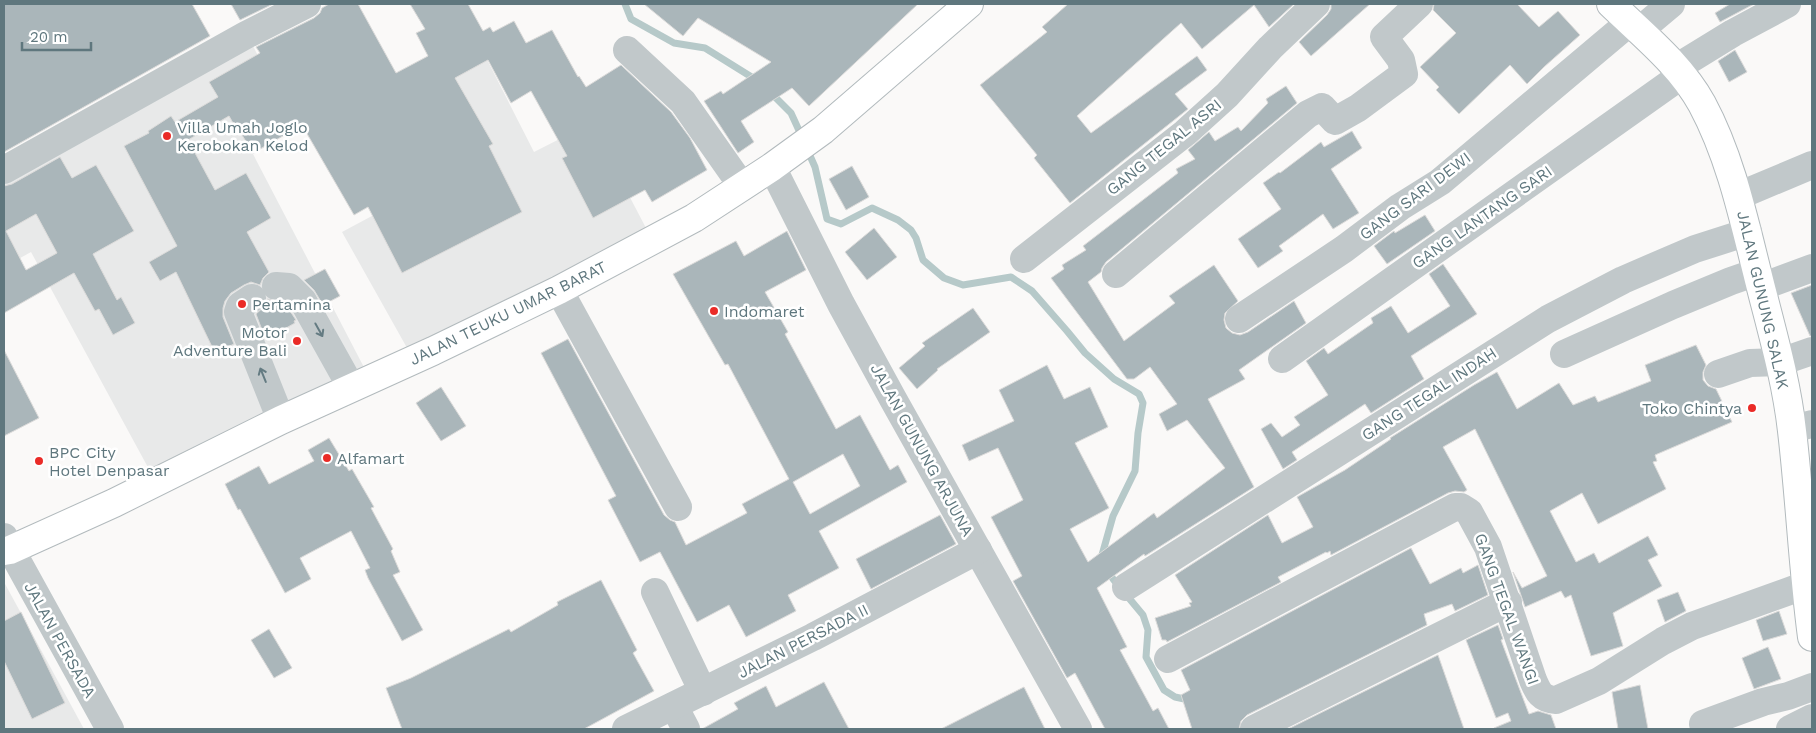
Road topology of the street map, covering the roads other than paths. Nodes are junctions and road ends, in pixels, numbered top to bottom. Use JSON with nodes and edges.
{"nodes":[{"id":1,"x":307,"y":4,"type":"edge"},
{"id":2,"x":968,"y":4,"type":"edge"},
{"id":3,"x":1316,"y":4,"type":"edge"},
{"id":4,"x":1419,"y":4,"type":"edge"},
{"id":5,"x":1672,"y":4,"type":"edge"},
{"id":6,"x":1787,"y":4,"type":"edge"},
{"id":7,"x":1627,"y":19,"type":"edge"},
{"id":8,"x":627,"y":50,"type":"dead end"},
{"id":9,"x":1679,"y":71,"type":"junction"},
{"id":10,"x":776,"y":163,"type":"junction"},
{"id":11,"x":1812,"y":165,"type":"edge"},
{"id":12,"x":4,"y":170,"type":"edge"},
{"id":13,"x":742,"y":186,"type":"junction"},
{"id":14,"x":1738,"y":196,"type":"junction"},
{"id":15,"x":1748,"y":232,"type":"junction"},
{"id":16,"x":1024,"y":259,"type":"dead end"},
{"id":17,"x":1812,"y":268,"type":"edge"},
{"id":18,"x":1116,"y":274,"type":"dead end"},
{"id":19,"x":1759,"y":279,"type":"junction"},
{"id":20,"x":276,"y":286,"type":"dead end"},
{"id":21,"x":559,"y":290,"type":"junction"},
{"id":22,"x":252,"y":298,"type":"dead end"},
{"id":23,"x":1239,"y":319,"type":"dead end"},
{"id":24,"x":1812,"y":351,"type":"edge"},
{"id":25,"x":1564,"y":354,"type":"dead end"},
{"id":26,"x":1282,"y":359,"type":"dead end"},
{"id":27,"x":1780,"y":362,"type":"junction"},
{"id":28,"x":1718,"y":374,"type":"dead end"},
{"id":29,"x":351,"y":388,"type":"junction"},
{"id":30,"x":281,"y":420,"type":"junction"},
{"id":31,"x":1802,"y":426,"type":"edge"},
{"id":32,"x":678,"y":507,"type":"dead end"},
{"id":33,"x":6,"y":546,"type":"edge"},
{"id":34,"x":1807,"y":546,"type":"edge"},
{"id":35,"x":978,"y":550,"type":"junction"},
{"id":36,"x":1806,"y":585,"type":"junction"},
{"id":37,"x":1126,"y":587,"type":"dead end"},
{"id":38,"x":655,"y":592,"type":"dead end"},
{"id":39,"x":1508,"y":602,"type":"junction"},
{"id":40,"x":1812,"y":637,"type":"edge"},
{"id":41,"x":1168,"y":659,"type":"dead end"},
{"id":42,"x":1812,"y":688,"type":"edge"},
{"id":43,"x":703,"y":692,"type":"junction"},
{"id":44,"x":680,"y":717,"type":"edge"},
{"id":45,"x":1812,"y":718,"type":"edge"},
{"id":46,"x":1720,"y":723,"type":"edge"},
{"id":47,"x":110,"y":729,"type":"edge"},
{"id":48,"x":626,"y":729,"type":"edge"},
{"id":49,"x":1078,"y":729,"type":"edge"},
{"id":50,"x":1254,"y":729,"type":"edge"},
{"id":51,"x":1790,"y":729,"type":"edge"}],
"edges":[{"from":1,"to":12,"type":"street"},
{"from":2,"to":10,"type":"main road","name":"JALAN TEUKU UMAR BARAT"},
{"from":3,"to":16,"type":"street","name":"GANG TEGAL ASRI"},
{"from":4,"to":18,"type":"street"},
{"from":5,"to":7,"type":"street","name":"GANG SARI DEWI"},
{"from":6,"to":9,"type":"street","name":"GANG LANTANG SARI"},
{"from":7,"to":9,"type":"main road","name":"JALAN GUNUNG SALAK"},
{"from":7,"to":23,"type":"street","name":"GANG SARI DEWI"},
{"from":8,"to":13,"type":"street"},
{"from":9,"to":14,"type":"main road","name":"JALAN GUNUNG SALAK"},
{"from":9,"to":26,"type":"street","name":"GANG LANTANG SARI"},
{"from":10,"to":13,"type":"main road","name":"JALAN TEUKU UMAR BARAT"},
{"from":10,"to":35,"type":"street","name":"JALAN GUNUNG ARJUNA"},
{"from":11,"to":14,"type":"street"},
{"from":13,"to":21,"type":"main road","name":"JALAN TEUKU UMAR BARAT"},
{"from":14,"to":15,"type":"main road","name":"JALAN GUNUNG SALAK"},
{"from":15,"to":19,"type":"main road","name":"JALAN GUNUNG SALAK"},
{"from":15,"to":37,"type":"street","name":"GANG TEGAL INDAH"},
{"from":17,"to":19,"type":"street"},
{"from":19,"to":25,"type":"street"},
{"from":19,"to":27,"type":"main road","name":"JALAN GUNUNG SALAK"},
{"from":20,"to":29,"type":"street","one_way":true},
{"from":21,"to":29,"type":"main road","name":"JALAN TEUKU UMAR BARAT"},
{"from":21,"to":32,"type":"street"},
{"from":30,"to":22,"type":"street","one_way":true},
{"from":24,"to":27,"type":"street"},
{"from":27,"to":28,"type":"street"},
{"from":27,"to":31,"type":"main road","name":"JALAN GUNUNG SALAK"},
{"from":29,"to":30,"type":"main road","name":"JALAN TEUKU UMAR BARAT"},
{"from":30,"to":33,"type":"main road","name":"JALAN TEUKU UMAR BARAT"},
{"from":31,"to":34,"type":"main road","name":"JALAN GUNUNG SALAK"},
{"from":33,"to":47,"type":"street","name":"JALAN PERSADA"},
{"from":34,"to":36,"type":"main road","name":"JALAN GUNUNG SALAK"},
{"from":35,"to":43,"type":"street","name":"JALAN PERSADA II"},
{"from":35,"to":49,"type":"street","name":"JALAN GUNUNG ARJUNA"},
{"from":36,"to":39,"type":"street","name":"GANG TEGAL WANGI"},
{"from":36,"to":40,"type":"main road","name":"JALAN GUNUNG SALAK"},
{"from":38,"to":43,"type":"street"},
{"from":39,"to":41,"type":"street","name":"GANG TEGAL WANGI"},
{"from":39,"to":50,"type":"street"},
{"from":42,"to":46,"type":"street"},
{"from":43,"to":44,"type":"street","name":"JALAN PERSADA II"},
{"from":44,"to":48,"type":"street","name":"JALAN PERSADA II"},
{"from":45,"to":51,"type":"street"}]}
